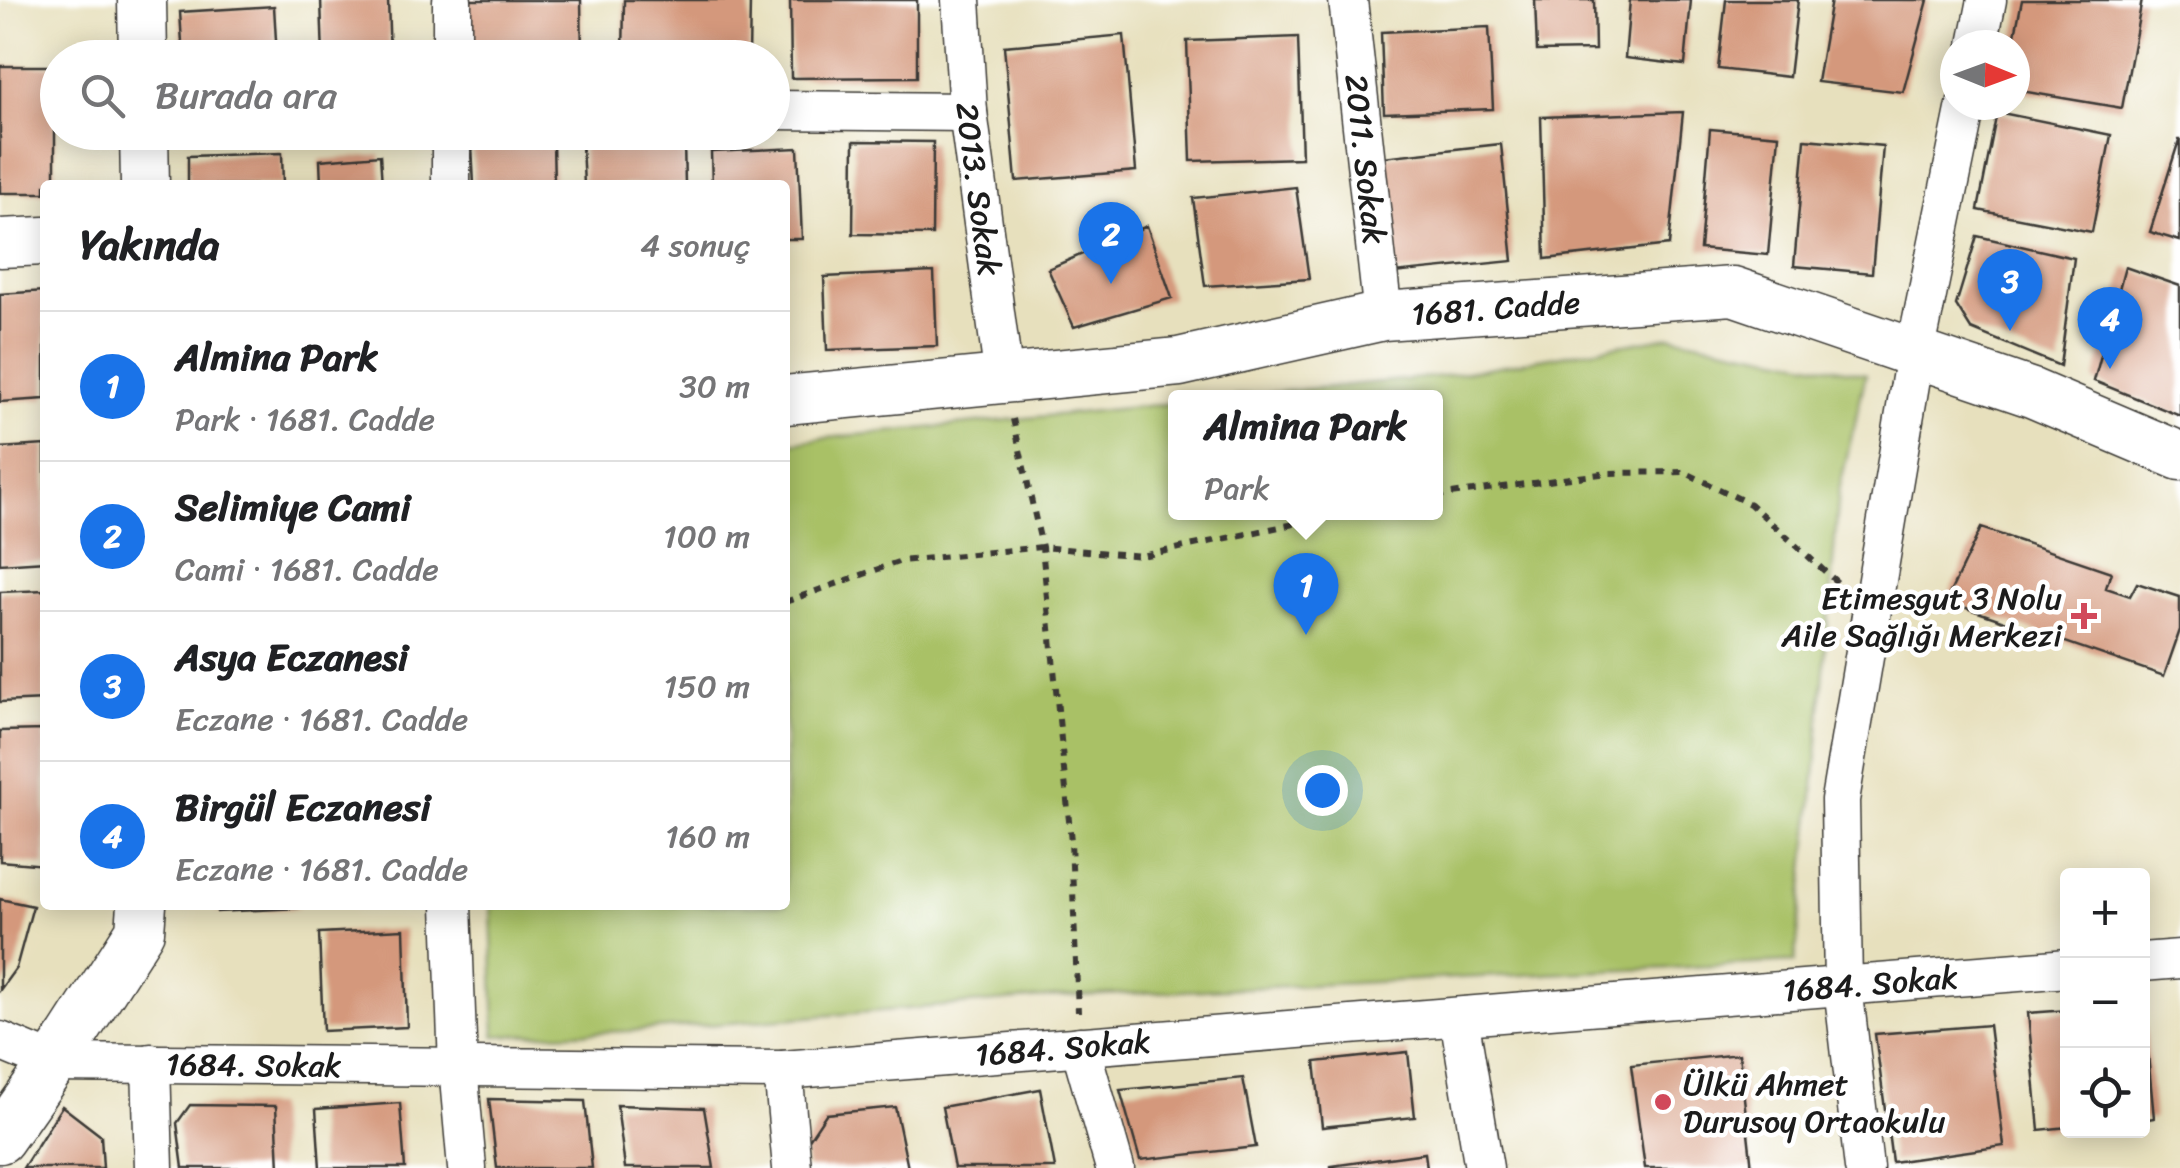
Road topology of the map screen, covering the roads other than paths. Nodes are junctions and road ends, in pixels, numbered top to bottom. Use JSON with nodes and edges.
{"nodes":[{"id":1,"x":142,"y":0,"type":"edge"},
{"id":2,"x":452,"y":0,"type":"edge"},
{"id":3,"x":961,"y":0,"type":"edge"},
{"id":4,"x":1348,"y":0,"type":"edge"},
{"id":5,"x":1987,"y":0,"type":"edge"},
{"id":6,"x":1981,"y":30,"type":"edge"},
{"id":7,"x":143,"y":40,"type":"edge"},
{"id":8,"x":452,"y":40,"type":"edge"},
{"id":9,"x":790,"y":110,"type":"edge"},
{"id":10,"x":968,"y":112,"type":"junction"},
{"id":11,"x":1963,"y":120,"type":"edge"},
{"id":12,"x":144,"y":150,"type":"edge"},
{"id":13,"x":452,"y":150,"type":"edge"},
{"id":14,"x":145,"y":180,"type":"edge"},
{"id":15,"x":451,"y":180,"type":"edge"},
{"id":16,"x":40,"y":241,"type":"edge"},
{"id":17,"x":0,"y":242,"type":"edge"},
{"id":18,"x":1383,"y":316,"type":"junction"},
{"id":19,"x":1915,"y":354,"type":"junction"},
{"id":20,"x":1004,"y":379,"type":"junction"},
{"id":21,"x":790,"y":400,"type":"edge"},
{"id":22,"x":2180,"y":456,"type":"edge"},
{"id":23,"x":142,"y":910,"type":"edge"},
{"id":24,"x":452,"y":910,"type":"edge"},
{"id":25,"x":2180,"y":959,"type":"edge"},
{"id":26,"x":2150,"y":961,"type":"edge"},
{"id":27,"x":2060,"y":969,"type":"edge"},
{"id":28,"x":1843,"y":986,"type":"junction"},
{"id":29,"x":1459,"y":1016,"type":"junction"},
{"id":30,"x":0,"y":1041,"type":"edge"},
{"id":31,"x":1080,"y":1046,"type":"junction"},
{"id":32,"x":53,"y":1062,"type":"junction"},
{"id":33,"x":150,"y":1063,"type":"junction"},
{"id":34,"x":458,"y":1067,"type":"junction"},
{"id":35,"x":783,"y":1070,"type":"junction"},
{"id":36,"x":0,"y":1139,"type":"edge"},
{"id":37,"x":154,"y":1168,"type":"edge"},
{"id":38,"x":467,"y":1168,"type":"edge"},
{"id":39,"x":792,"y":1168,"type":"edge"},
{"id":40,"x":1115,"y":1168,"type":"edge"},
{"id":41,"x":1484,"y":1168,"type":"edge"},
{"id":42,"x":1864,"y":1168,"type":"edge"}],
"edges":[{"from":1,"to":7,"type":"street"},
{"from":2,"to":8,"type":"street"},
{"from":3,"to":10,"type":"street","name":"2013. Sokak"},
{"from":4,"to":18,"type":"street","name":"2011. Sokak"},
{"from":5,"to":6,"type":"street"},
{"from":9,"to":10,"type":"street"},
{"from":10,"to":20,"type":"street","name":"2013. Sokak"},
{"from":11,"to":19,"type":"street"},
{"from":12,"to":14,"type":"street"},
{"from":13,"to":15,"type":"street"},
{"from":16,"to":17,"type":"street"},
{"from":18,"to":19,"type":"street","name":"1681. Cadde"},
{"from":18,"to":20,"type":"street","name":"1681. Cadde"},
{"from":19,"to":22,"type":"street","name":"1681. Cadde"},
{"from":19,"to":28,"type":"street"},
{"from":20,"to":21,"type":"street","name":"1681. Cadde"},
{"from":23,"to":32,"type":"street"},
{"from":24,"to":34,"type":"street"},
{"from":25,"to":26,"type":"street"},
{"from":27,"to":28,"type":"street","name":"1684. Sokak"},
{"from":28,"to":29,"type":"street","name":"1684. Sokak"},
{"from":28,"to":42,"type":"street"},
{"from":29,"to":31,"type":"street","name":"1684. Sokak"},
{"from":29,"to":41,"type":"street"},
{"from":30,"to":32,"type":"street"},
{"from":31,"to":35,"type":"street","name":"1684. Sokak"},
{"from":31,"to":40,"type":"street"},
{"from":32,"to":33,"type":"street","name":"1684. Sokak"},
{"from":32,"to":36,"type":"street"},
{"from":33,"to":34,"type":"street","name":"1684. Sokak"},
{"from":33,"to":37,"type":"street"},
{"from":34,"to":35,"type":"street","name":"1684. Sokak"},
{"from":34,"to":38,"type":"street"},
{"from":35,"to":39,"type":"street"}]}
